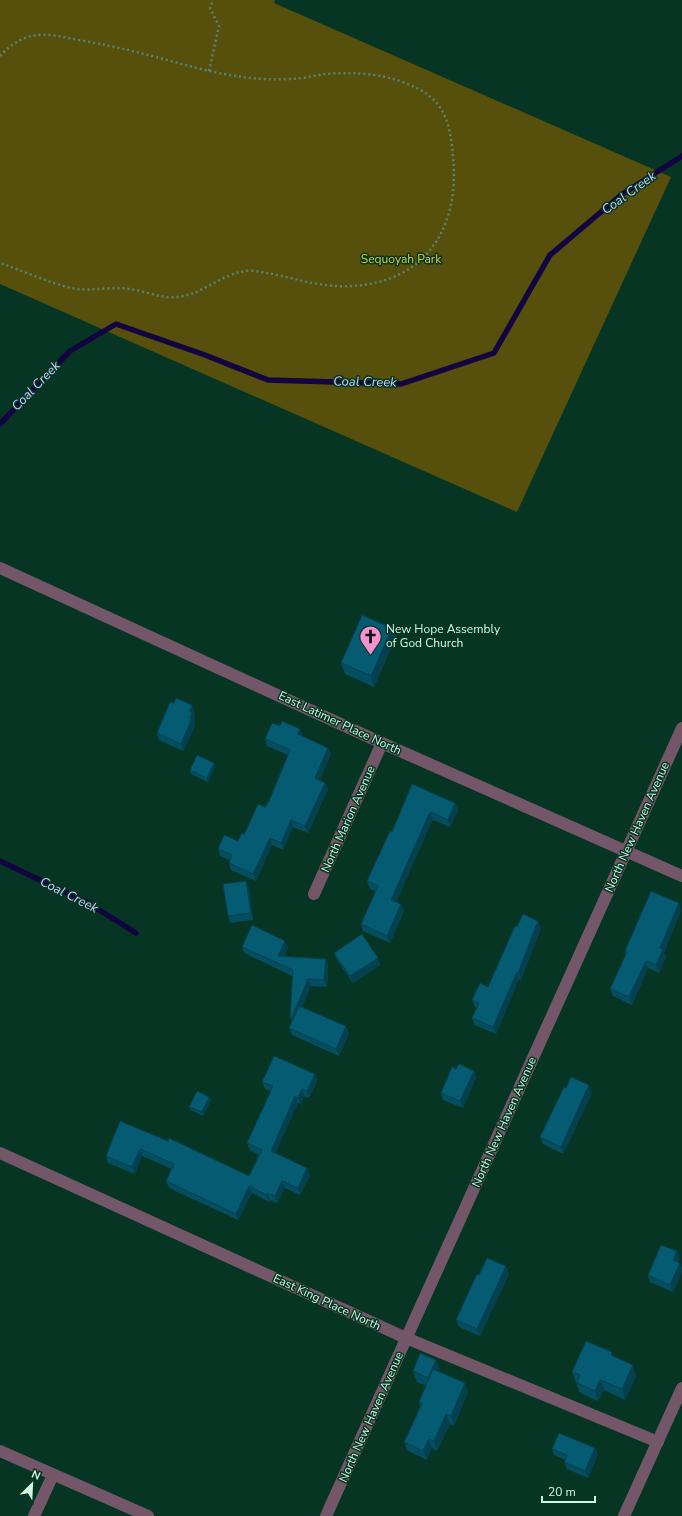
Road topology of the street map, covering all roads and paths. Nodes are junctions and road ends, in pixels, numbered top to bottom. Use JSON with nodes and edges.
{"nodes":[{"id":1,"x":213,"y":0,"type":"edge"},
{"id":2,"x":0,"y":56,"type":"edge"},
{"id":3,"x":209,"y":71,"type":"junction"},
{"id":4,"x":0,"y":263,"type":"edge"},
{"id":5,"x":0,"y":568,"type":"edge"},
{"id":6,"x":682,"y":728,"type":"edge"},
{"id":7,"x":382,"y":743,"type":"junction"},
{"id":8,"x":626,"y":851,"type":"junction"},
{"id":9,"x":682,"y":876,"type":"edge"},
{"id":10,"x":314,"y":894,"type":"dead end"},
{"id":11,"x":0,"y":1153,"type":"edge"},
{"id":12,"x":406,"y":1338,"type":"junction"},
{"id":13,"x":682,"y":1388,"type":"edge"},
{"id":14,"x":658,"y":1442,"type":"junction"},
{"id":15,"x":0,"y":1451,"type":"edge"},
{"id":16,"x":52,"y":1475,"type":"junction"},
{"id":17,"x":34,"y":1516,"type":"edge"},
{"id":18,"x":148,"y":1516,"type":"edge"},
{"id":19,"x":326,"y":1516,"type":"edge"},
{"id":20,"x":624,"y":1516,"type":"edge"}],
"edges":[{"from":1,"to":3,"type":"path"},
{"from":2,"to":3,"type":"path"},
{"from":3,"to":4,"type":"path"},
{"from":5,"to":7,"type":"street","name":"East Latimer Place North"},
{"from":6,"to":8,"type":"street","name":"North New Haven Avenue"},
{"from":7,"to":8,"type":"street","name":"East Latimer Place North"},
{"from":7,"to":10,"type":"street","name":"North Marion Avenue"},
{"from":8,"to":9,"type":"street","name":"East Latimer Place North"},
{"from":8,"to":12,"type":"street","name":"North New Haven Avenue"},
{"from":11,"to":12,"type":"street","name":"East King Place North"},
{"from":12,"to":14,"type":"street","name":"East King Place North"},
{"from":12,"to":19,"type":"street","name":"North New Haven Avenue"},
{"from":13,"to":14,"type":"street"},
{"from":14,"to":20,"type":"street"},
{"from":15,"to":16,"type":"street"},
{"from":16,"to":17,"type":"street"},
{"from":16,"to":18,"type":"street"}]}
